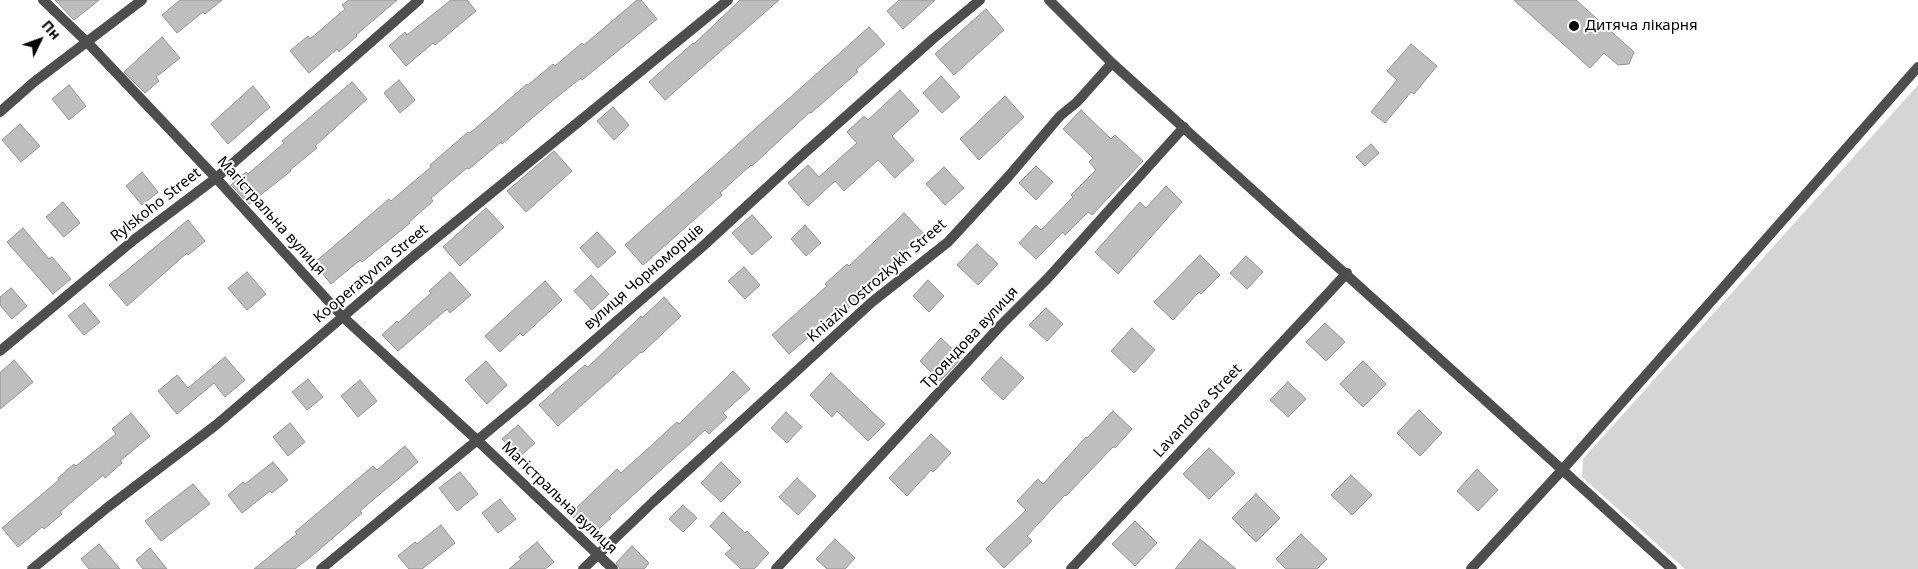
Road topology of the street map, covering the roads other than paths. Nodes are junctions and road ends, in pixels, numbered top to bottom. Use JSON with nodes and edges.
{"nodes":[{"id":1,"x":43,"y":0,"type":"edge"},
{"id":2,"x":142,"y":0,"type":"edge"},
{"id":3,"x":419,"y":0,"type":"edge"},
{"id":4,"x":728,"y":0,"type":"edge"},
{"id":5,"x":980,"y":0,"type":"edge"},
{"id":6,"x":1049,"y":0,"type":"edge"},
{"id":7,"x":87,"y":42,"type":"junction"},
{"id":8,"x":1112,"y":63,"type":"junction"},
{"id":9,"x":1918,"y":67,"type":"edge"},
{"id":10,"x":0,"y":112,"type":"edge"},
{"id":11,"x":1184,"y":127,"type":"junction"},
{"id":12,"x":216,"y":178,"type":"junction"},
{"id":13,"x":1347,"y":273,"type":"junction"},
{"id":14,"x":343,"y":317,"type":"junction"},
{"id":15,"x":0,"y":351,"type":"edge"},
{"id":16,"x":477,"y":440,"type":"junction"},
{"id":17,"x":1564,"y":469,"type":"junction"},
{"id":18,"x":598,"y":555,"type":"junction"},
{"id":19,"x":32,"y":569,"type":"edge"},
{"id":20,"x":321,"y":569,"type":"edge"},
{"id":21,"x":582,"y":569,"type":"edge"},
{"id":22,"x":613,"y":569,"type":"edge"},
{"id":23,"x":776,"y":569,"type":"edge"},
{"id":24,"x":1070,"y":569,"type":"edge"},
{"id":25,"x":1471,"y":569,"type":"edge"},
{"id":26,"x":1672,"y":569,"type":"edge"}],
"edges":[{"from":1,"to":7,"type":"street","name":"Магістральна вулиця"},
{"from":2,"to":7,"type":"street"},
{"from":3,"to":12,"type":"street","name":"Rylskoho Street"},
{"from":4,"to":14,"type":"street","name":"Kooperatyvna Street"},
{"from":5,"to":16,"type":"street","name":"вулиця Чорноморців"},
{"from":6,"to":8,"type":"street"},
{"from":7,"to":10,"type":"street"},
{"from":7,"to":12,"type":"street","name":"Магістральна вулиця"},
{"from":8,"to":11,"type":"street"},
{"from":8,"to":18,"type":"street","name":"Kniaziv Ostrozkykh Street"},
{"from":9,"to":17,"type":"street"},
{"from":11,"to":13,"type":"street"},
{"from":11,"to":23,"type":"street","name":"Трояндова вулиця"},
{"from":12,"to":14,"type":"street","name":"Магістральна вулиця"},
{"from":12,"to":15,"type":"street","name":"Rylskoho Street"},
{"from":13,"to":17,"type":"street"},
{"from":13,"to":24,"type":"street","name":"Lavandova Street"},
{"from":14,"to":16,"type":"street","name":"Магістральна вулиця"},
{"from":14,"to":19,"type":"street","name":"Kooperatyvna Street"},
{"from":16,"to":18,"type":"street","name":"Магістральна вулиця"},
{"from":16,"to":20,"type":"street","name":"вулиця Чорноморців"},
{"from":17,"to":25,"type":"street"},
{"from":17,"to":26,"type":"street"},
{"from":18,"to":21,"type":"street","name":"Kniaziv Ostrozkykh Street"},
{"from":18,"to":22,"type":"street","name":"Магістральна вулиця"}]}
